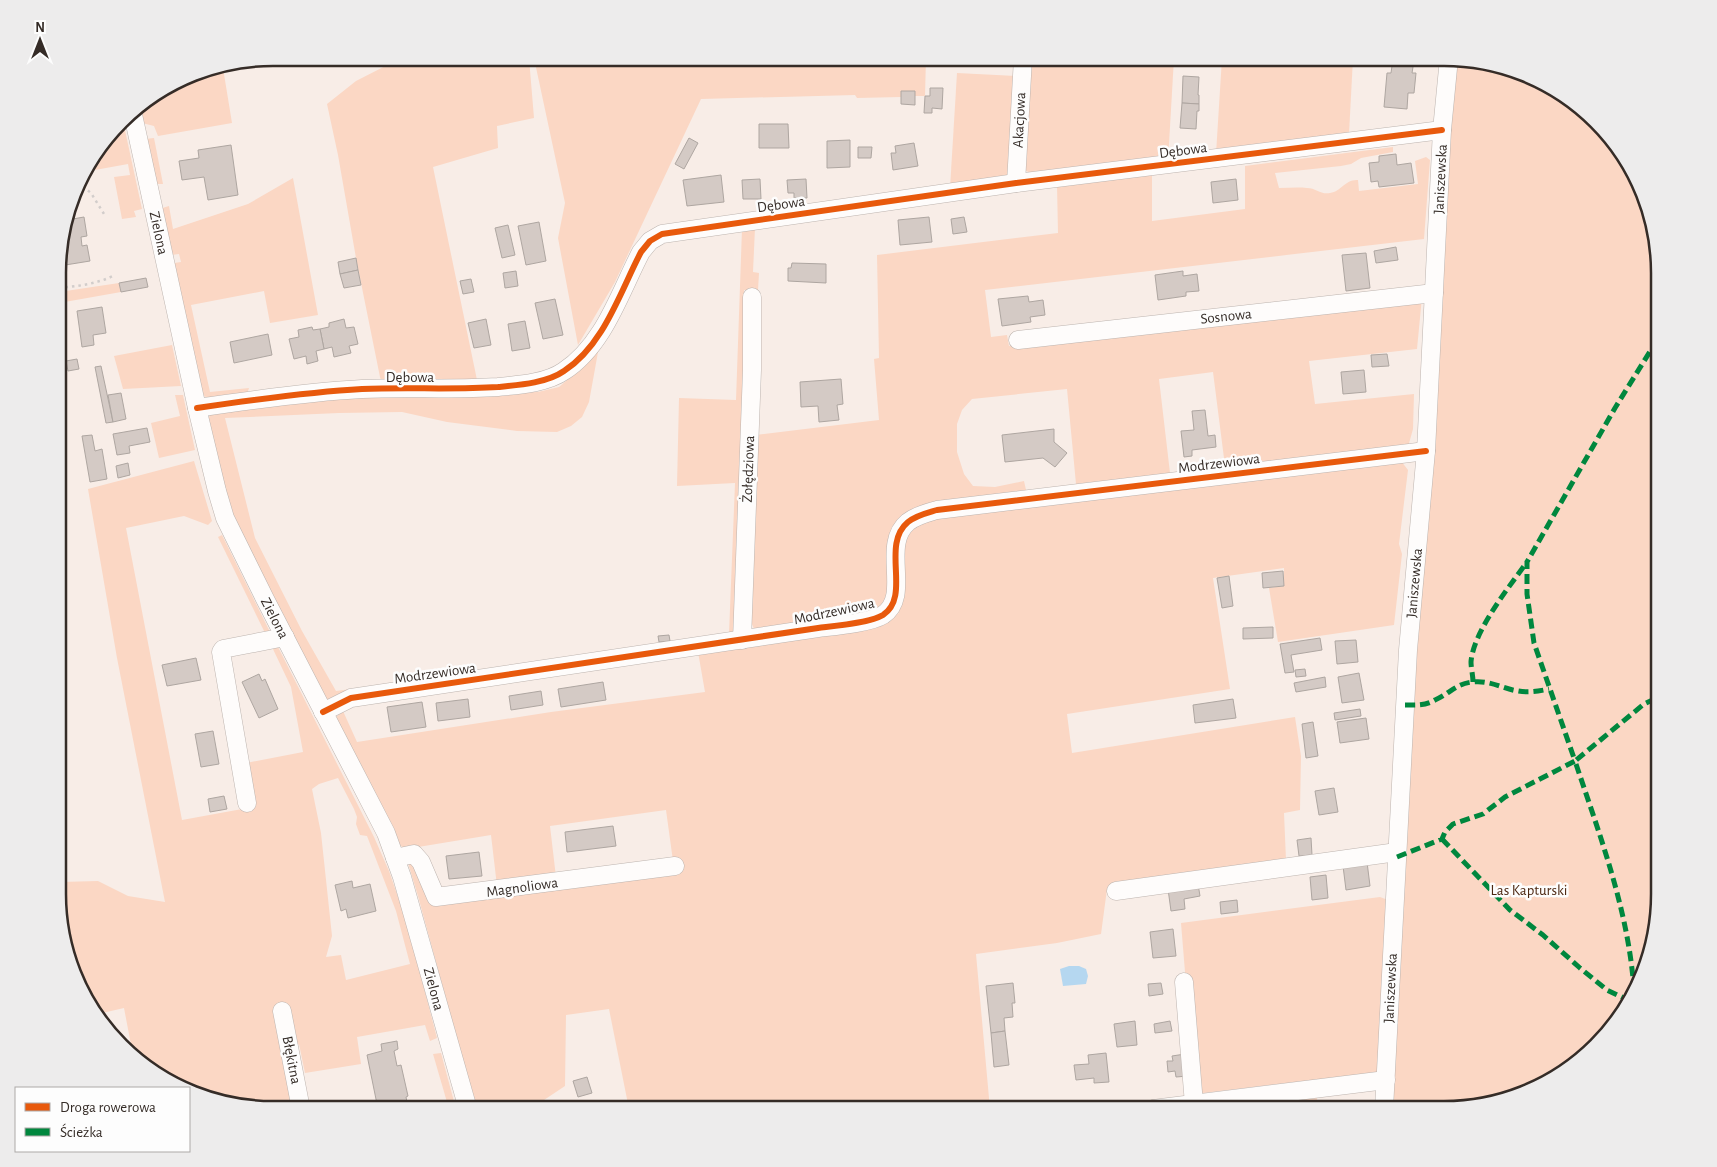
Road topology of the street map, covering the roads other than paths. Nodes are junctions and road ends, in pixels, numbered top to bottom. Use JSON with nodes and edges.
{"nodes":[{"id":1,"x":1023,"y":66,"type":"edge"},
{"id":2,"x":1448,"y":66,"type":"edge"},
{"id":3,"x":134,"y":120,"type":"edge"},
{"id":4,"x":1442,"y":130,"type":"junction"},
{"id":5,"x":1016,"y":183,"type":"junction"},
{"id":6,"x":1434,"y":293,"type":"junction"},
{"id":7,"x":752,"y":297,"type":"dead end"},
{"id":8,"x":1018,"y":340,"type":"dead end"},
{"id":9,"x":197,"y":408,"type":"junction"},
{"id":10,"x":1426,"y":451,"type":"junction"},
{"id":11,"x":285,"y":637,"type":"junction"},
{"id":12,"x":742,"y":640,"type":"junction"},
{"id":13,"x":323,"y":712,"type":"junction"},
{"id":14,"x":247,"y":804,"type":"dead end"},
{"id":15,"x":1397,"y":852,"type":"junction"},
{"id":16,"x":395,"y":858,"type":"junction"},
{"id":17,"x":675,"y":866,"type":"dead end"},
{"id":18,"x":1116,"y":891,"type":"dead end"},
{"id":19,"x":1184,"y":982,"type":"dead end"},
{"id":20,"x":282,"y":1011,"type":"dead end"},
{"id":21,"x":1386,"y":1080,"type":"junction"},
{"id":22,"x":299,"y":1101,"type":"edge"},
{"id":23,"x":466,"y":1101,"type":"edge"},
{"id":24,"x":1194,"y":1101,"type":"edge"},
{"id":25,"x":1218,"y":1101,"type":"edge"},
{"id":26,"x":1385,"y":1101,"type":"edge"}],
"edges":[{"from":1,"to":5,"type":"street","name":"Akacjowa"},
{"from":2,"to":4,"type":"street","name":"Janiszewska"},
{"from":3,"to":9,"type":"street","name":"Zielona"},
{"from":4,"to":5,"type":"street","name":"Dębowa"},
{"from":4,"to":6,"type":"street","name":"Janiszewska"},
{"from":5,"to":9,"type":"street","name":"Dębowa"},
{"from":6,"to":8,"type":"street","name":"Sosnowa"},
{"from":6,"to":10,"type":"street","name":"Janiszewska"},
{"from":7,"to":12,"type":"street","name":"Żołędziowa"},
{"from":9,"to":11,"type":"street","name":"Zielona"},
{"from":10,"to":12,"type":"street","name":"Modrzewiowa"},
{"from":10,"to":15,"type":"street","name":"Janiszewska"},
{"from":11,"to":13,"type":"street","name":"Zielona"},
{"from":11,"to":14,"type":"street"},
{"from":12,"to":13,"type":"street","name":"Modrzewiowa"},
{"from":13,"to":16,"type":"street","name":"Zielona"},
{"from":15,"to":18,"type":"street"},
{"from":15,"to":21,"type":"street","name":"Janiszewska"},
{"from":16,"to":17,"type":"street","name":"Magnoliowa"},
{"from":16,"to":23,"type":"street","name":"Zielona"},
{"from":19,"to":24,"type":"street"},
{"from":20,"to":22,"type":"street","name":"Błękitna"},
{"from":21,"to":25,"type":"street"},
{"from":21,"to":26,"type":"street","name":"Janiszewska"}]}
